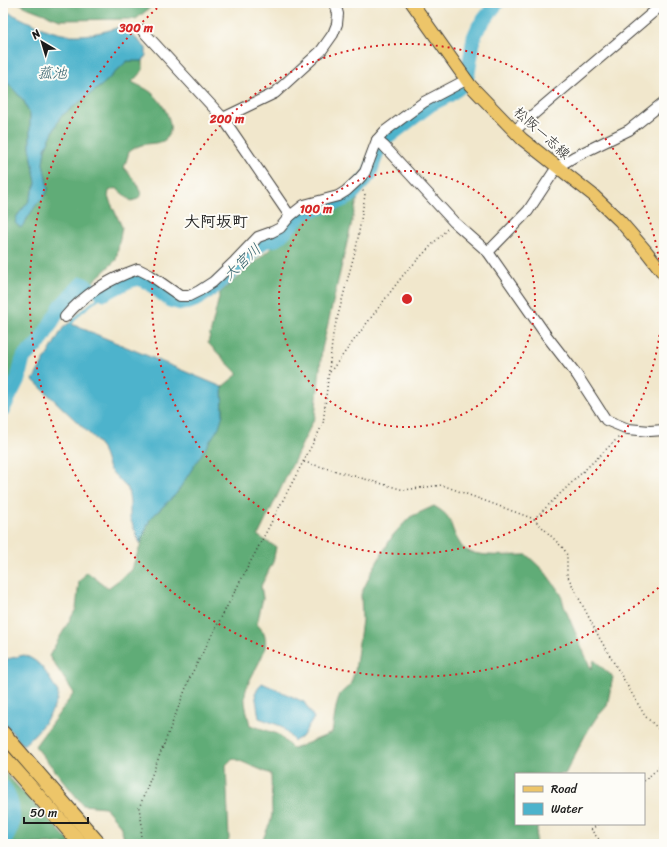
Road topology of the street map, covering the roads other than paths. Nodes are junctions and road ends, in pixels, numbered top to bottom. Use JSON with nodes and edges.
{"nodes":[{"id":1,"x":335,"y":3,"type":"edge"},
{"id":2,"x":412,"y":3,"type":"edge"},
{"id":3,"x":664,"y":4,"type":"edge"},
{"id":4,"x":142,"y":30,"type":"dead end"},
{"id":5,"x":463,"y":80,"type":"junction"},
{"id":6,"x":664,"y":102,"type":"edge"},
{"id":7,"x":223,"y":118,"type":"junction"},
{"id":8,"x":514,"y":131,"type":"junction"},
{"id":9,"x":379,"y":142,"type":"junction"},
{"id":10,"x":556,"y":167,"type":"junction"},
{"id":11,"x":290,"y":216,"type":"junction"},
{"id":12,"x":488,"y":252,"type":"junction"},
{"id":13,"x":664,"y":274,"type":"edge"},
{"id":14,"x":65,"y":317,"type":"dead end"},
{"id":15,"x":664,"y":430,"type":"edge"},
{"id":16,"x":3,"y":733,"type":"edge"},
{"id":17,"x":6,"y":760,"type":"edge"},
{"id":18,"x":82,"y":844,"type":"edge"},
{"id":19,"x":99,"y":844,"type":"edge"}],
"edges":[{"from":1,"to":7,"type":"street"},
{"from":2,"to":5,"type":"main road","name":"松阪一志線"},
{"from":3,"to":8,"type":"street"},
{"from":4,"to":7,"type":"street"},
{"from":5,"to":8,"type":"main road","name":"松阪一志線"},
{"from":5,"to":9,"type":"street"},
{"from":6,"to":10,"type":"street"},
{"from":7,"to":11,"type":"street"},
{"from":8,"to":10,"type":"main road","name":"松阪一志線"},
{"from":9,"to":11,"type":"street"},
{"from":9,"to":12,"type":"street"},
{"from":10,"to":12,"type":"street"},
{"from":10,"to":13,"type":"main road","name":"松阪一志線"},
{"from":11,"to":14,"type":"street"},
{"from":12,"to":15,"type":"street"},
{"from":16,"to":19,"type":"highway"},
{"from":17,"to":18,"type":"highway"}]}
